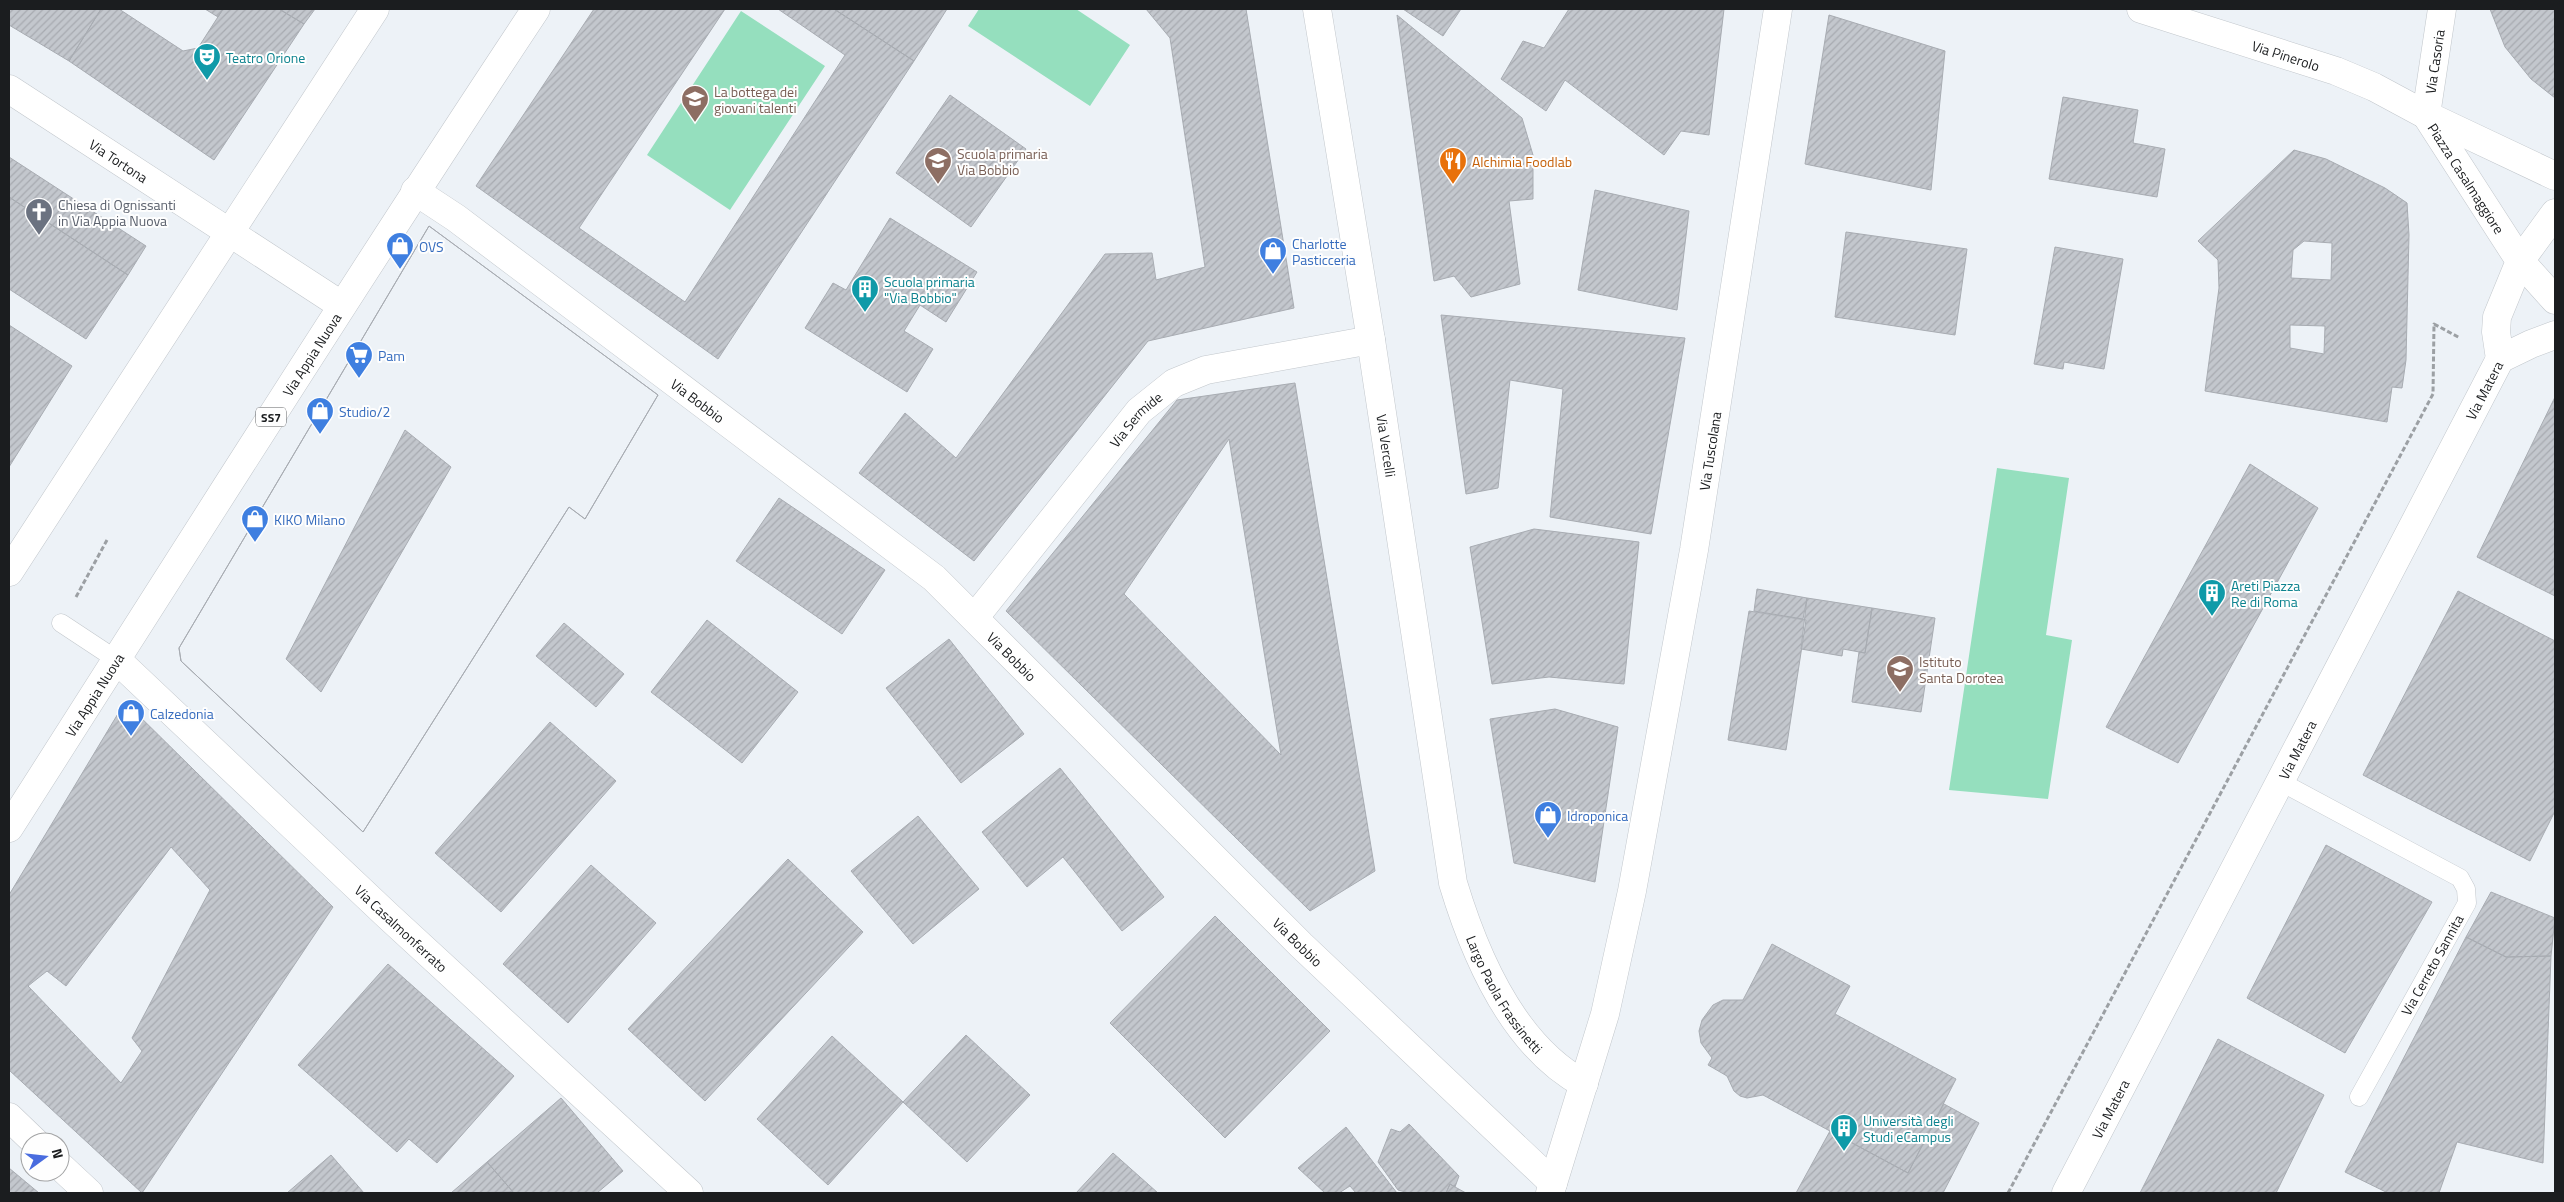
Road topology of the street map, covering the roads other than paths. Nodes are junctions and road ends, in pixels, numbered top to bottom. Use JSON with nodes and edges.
{"nodes":[{"id":1,"x":375,"y":9,"type":"edge"},
{"id":2,"x":536,"y":9,"type":"edge"},
{"id":3,"x":1317,"y":9,"type":"edge"},
{"id":4,"x":1778,"y":9,"type":"edge"},
{"id":5,"x":2141,"y":9,"type":"edge"},
{"id":6,"x":2442,"y":9,"type":"edge"},
{"id":7,"x":9,"y":88,"type":"edge"},
{"id":8,"x":2426,"y":115,"type":"junction"},
{"id":9,"x":2555,"y":176,"type":"edge"},
{"id":10,"x":415,"y":191,"type":"junction"},
{"id":11,"x":2555,"y":213,"type":"edge"},
{"id":12,"x":228,"y":232,"type":"junction"},
{"id":13,"x":2520,"y":261,"type":"junction"},
{"id":14,"x":2555,"y":300,"type":"edge"},
{"id":15,"x":341,"y":305,"type":"junction"},
{"id":16,"x":2555,"y":335,"type":"edge"},
{"id":17,"x":1371,"y":340,"type":"junction"},
{"id":18,"x":2500,"y":359,"type":"junction"},
{"id":19,"x":9,"y":572,"type":"edge"},
{"id":20,"x":976,"y":617,"type":"junction"},
{"id":21,"x":61,"y":623,"type":"dead end"},
{"id":22,"x":117,"y":660,"type":"junction"},
{"id":23,"x":2281,"y":782,"type":"junction"},
{"id":24,"x":9,"y":828,"type":"edge"},
{"id":25,"x":1453,"y":883,"type":"joint"},
{"id":26,"x":1584,"y":1084,"type":"junction"},
{"id":27,"x":2359,"y":1097,"type":"dead end"},
{"id":28,"x":9,"y":1117,"type":"edge"},
{"id":29,"x":25,"y":1132,"type":"edge"},
{"id":30,"x":70,"y":1175,"type":"edge"},
{"id":31,"x":1551,"y":1188,"type":"edge"},
{"id":32,"x":89,"y":1193,"type":"edge"},
{"id":33,"x":690,"y":1193,"type":"edge"},
{"id":34,"x":2066,"y":1193,"type":"edge"}],
"edges":[{"from":1,"to":12,"type":"street"},
{"from":2,"to":10,"type":"street","name":"Via Appia Nuova","number":"SS7"},
{"from":3,"to":17,"type":"street","name":"Via Vercelli"},
{"from":4,"to":26,"type":"street","name":"Via Tuscolana"},
{"from":5,"to":8,"type":"street","name":"Via Pinerolo"},
{"from":6,"to":8,"type":"street","name":"Via Casoria"},
{"from":7,"to":12,"type":"street","name":"Via Tortona"},
{"from":8,"to":9,"type":"street","name":"Piazza Casalmaggiore"},
{"from":8,"to":13,"type":"street","name":"Piazza Casalmaggiore"},
{"from":10,"to":15,"type":"street","name":"Via Appia Nuova","number":"SS7"},
{"from":10,"to":20,"type":"street","name":"Via Bobbio"},
{"from":11,"to":13,"type":"street"},
{"from":12,"to":15,"type":"street","name":"Via Tortona"},
{"from":12,"to":19,"type":"street"},
{"from":13,"to":14,"type":"street","name":"Piazza Casalmaggiore"},
{"from":13,"to":18,"type":"street"},
{"from":15,"to":22,"type":"street","name":"Via Appia Nuova","number":"SS7"},
{"from":16,"to":18,"type":"street","name":"Via Matera"},
{"from":17,"to":20,"type":"street","name":"Via Sermide"},
{"from":17,"to":25,"type":"street","name":"Via Vercelli"},
{"from":18,"to":23,"type":"street","name":"Via Matera"},
{"from":20,"to":31,"type":"street","name":"Via Bobbio"},
{"from":21,"to":22,"type":"lane"},
{"from":22,"to":24,"type":"street","name":"Via Appia Nuova","number":"SS7"},
{"from":22,"to":33,"type":"street","name":"Via Casalmonferrato"},
{"from":23,"to":27,"type":"lane","name":"Via Cerreto Sannita"},
{"from":23,"to":34,"type":"street","name":"Via Matera"},
{"from":25,"to":26,"type":"street","name":"Largo Paola Frassinetti"},
{"from":26,"to":31,"type":"street"},
{"from":28,"to":29,"type":"street"},
{"from":30,"to":32,"type":"street"}]}
